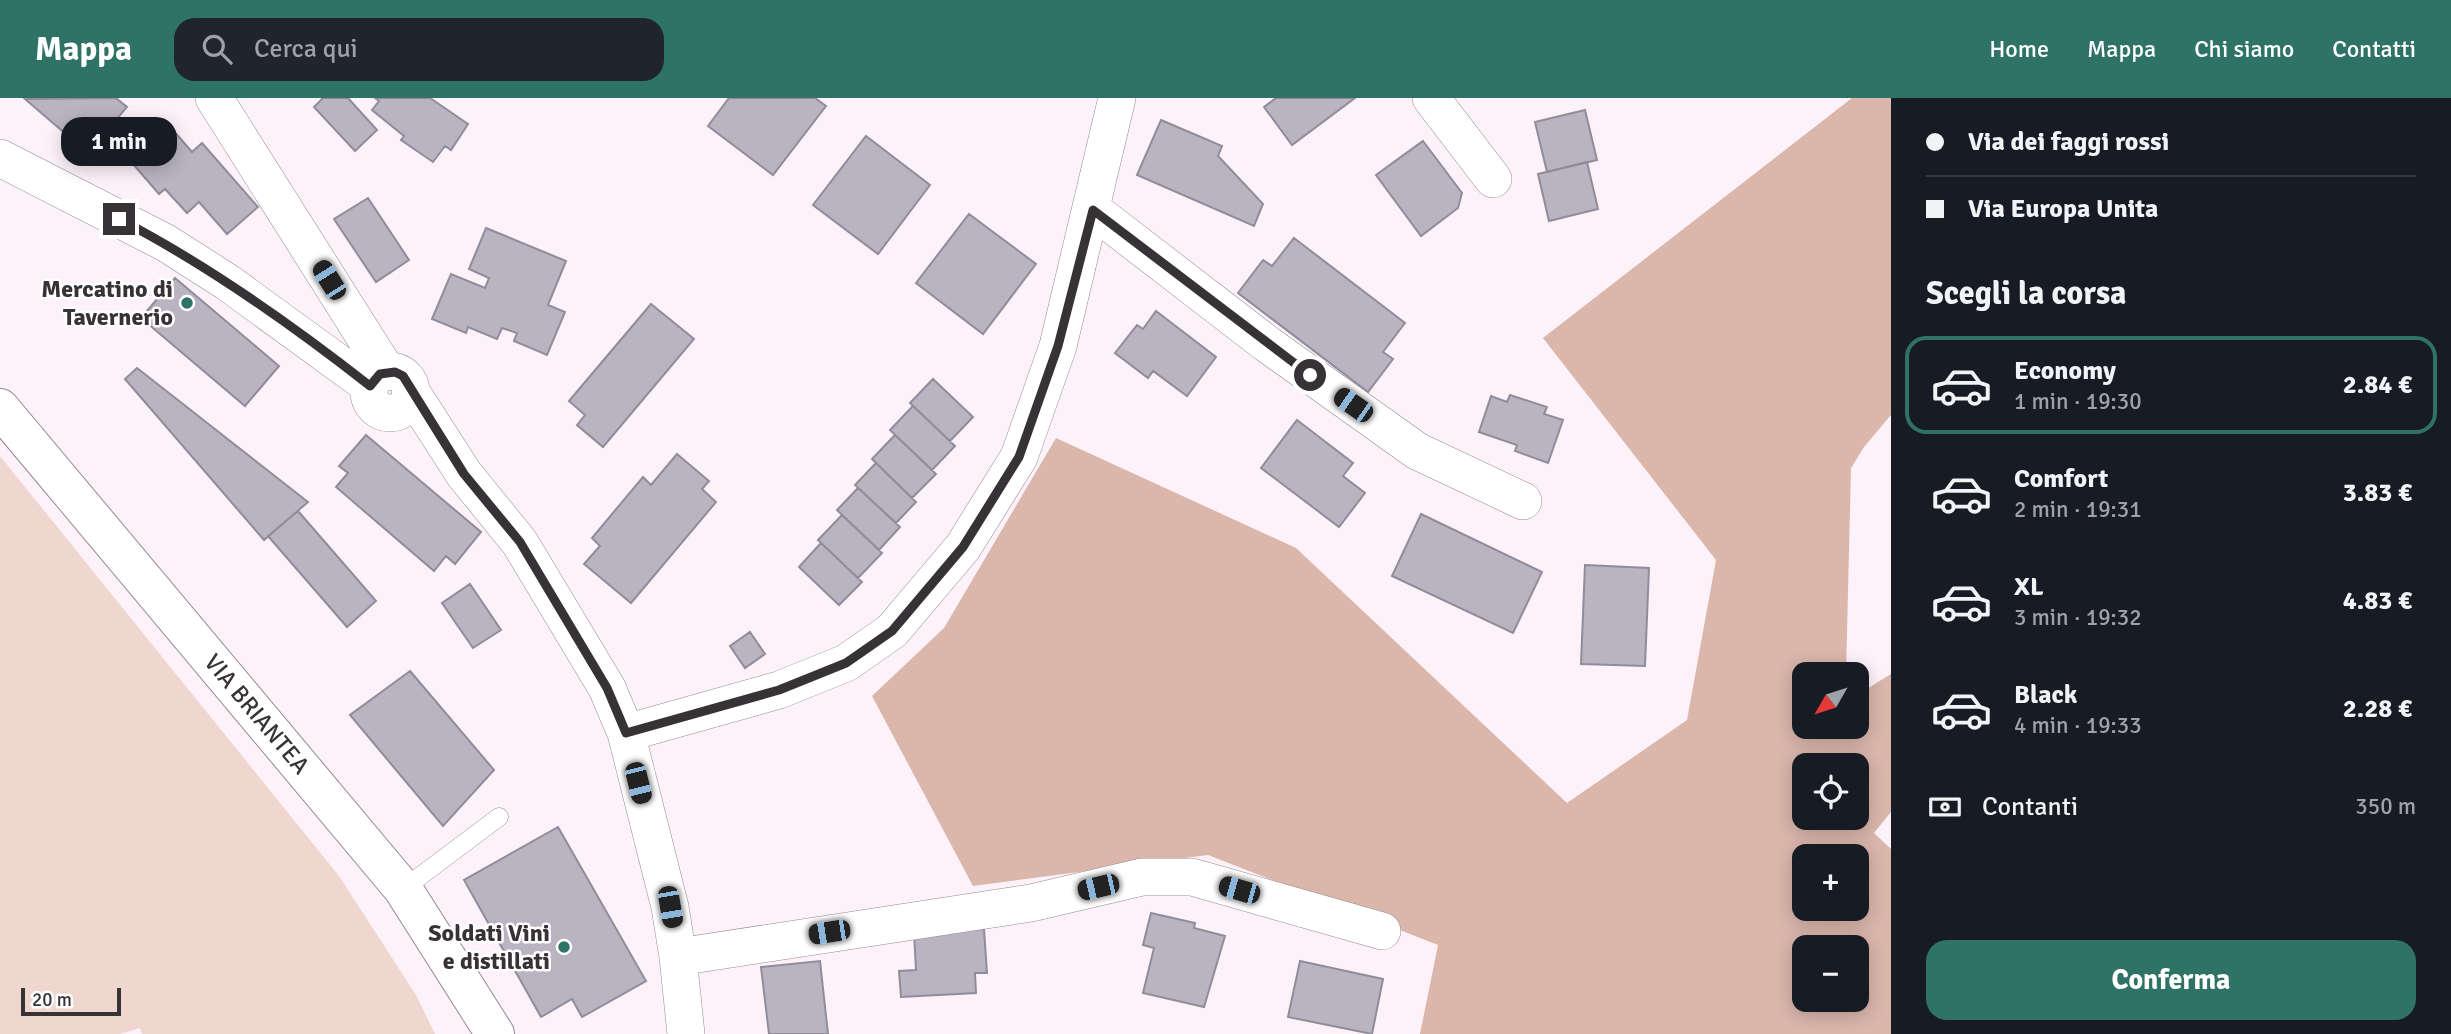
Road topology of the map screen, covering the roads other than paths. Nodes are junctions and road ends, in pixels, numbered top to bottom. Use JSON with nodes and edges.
{"nodes":[{"id":1,"x":214,"y":98,"type":"edge"},
{"id":2,"x":1117,"y":98,"type":"edge"},
{"id":3,"x":1431,"y":98,"type":"edge"},
{"id":4,"x":0,"y":158,"type":"edge"},
{"id":5,"x":1493,"y":179,"type":"dead end"},
{"id":6,"x":1093,"y":210,"type":"junction"},
{"id":7,"x":388,"y":390,"type":"junction"},
{"id":8,"x":0,"y":408,"type":"edge"},
{"id":9,"x":1523,"y":501,"type":"dead end"},
{"id":10,"x":626,"y":733,"type":"junction"},
{"id":11,"x":499,"y":817,"type":"dead end"},
{"id":12,"x":402,"y":889,"type":"junction"},
{"id":13,"x":1382,"y":931,"type":"dead end"},
{"id":14,"x":678,"y":957,"type":"junction"},
{"id":15,"x":495,"y":1034,"type":"edge"},
{"id":16,"x":686,"y":1034,"type":"edge"}],
"edges":[{"from":1,"to":7,"type":"street"},
{"from":2,"to":6,"type":"street"},
{"from":3,"to":5,"type":"street"},
{"from":4,"to":7,"type":"street"},
{"from":6,"to":9,"type":"street"},
{"from":6,"to":10,"type":"street"},
{"from":7,"to":10,"type":"street"},
{"from":8,"to":12,"type":"main road","name":"VIA BRIANTEA"},
{"from":10,"to":14,"type":"street"},
{"from":11,"to":12,"type":"lane"},
{"from":12,"to":15,"type":"main road","name":"VIA BRIANTEA"},
{"from":13,"to":14,"type":"street"},
{"from":14,"to":16,"type":"street"}]}
